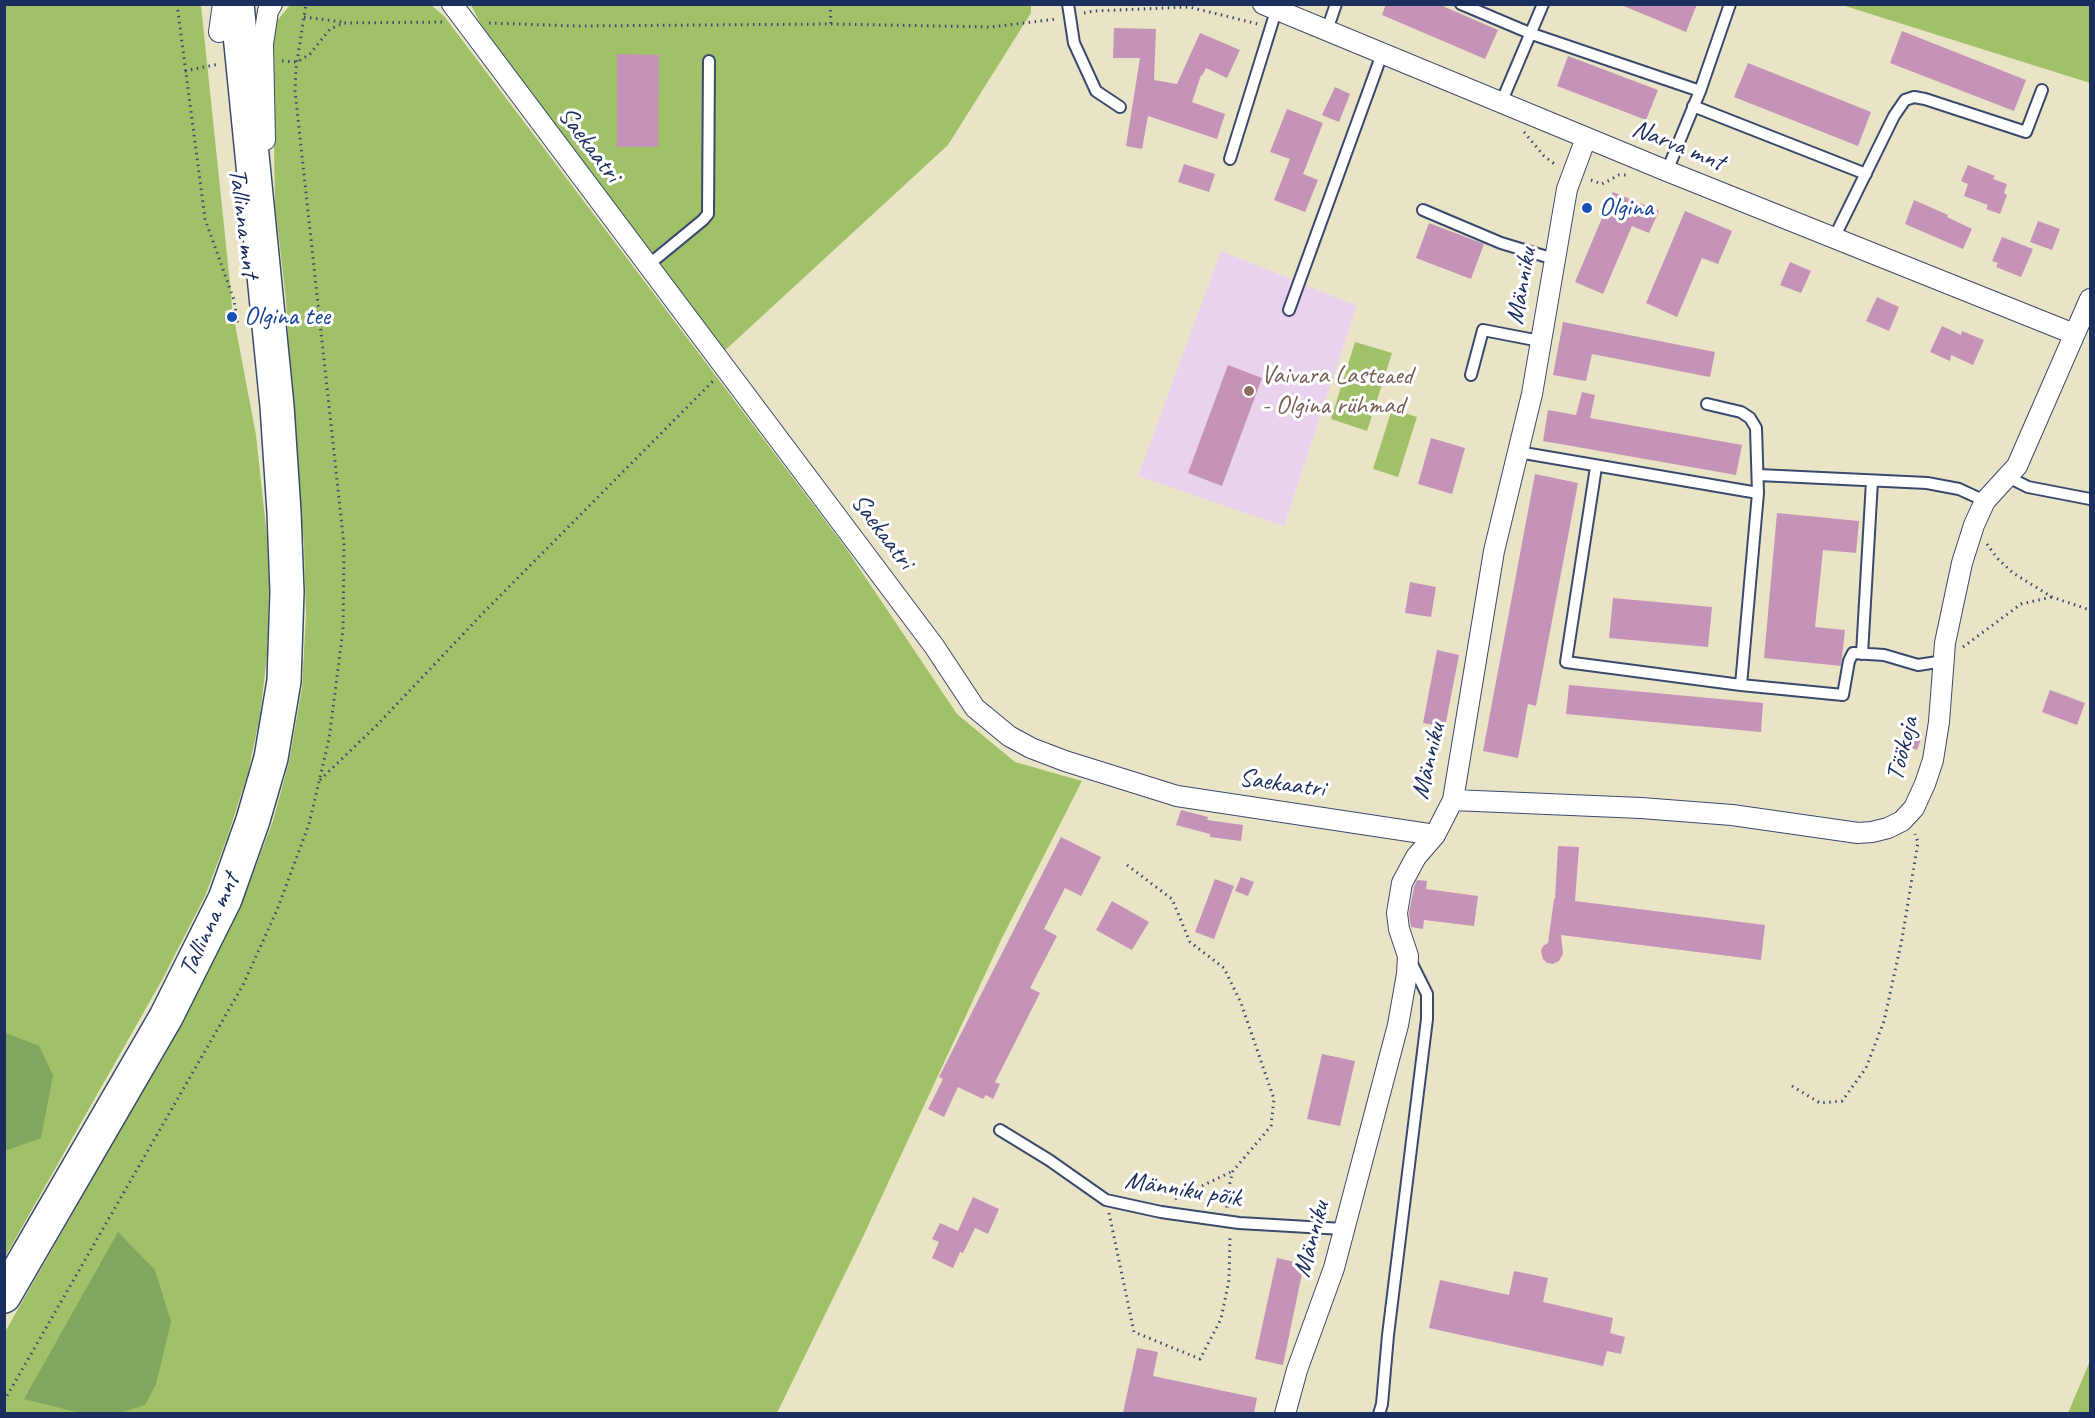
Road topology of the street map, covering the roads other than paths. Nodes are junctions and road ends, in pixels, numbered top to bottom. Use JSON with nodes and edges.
{"nodes":[{"id":1,"x":237,"y":4,"type":"edge"},
{"id":2,"x":272,"y":4,"type":"edge"},
{"id":3,"x":452,"y":4,"type":"edge"},
{"id":4,"x":1068,"y":4,"type":"edge"},
{"id":5,"x":1336,"y":4,"type":"edge"},
{"id":6,"x":1461,"y":4,"type":"edge"},
{"id":7,"x":1544,"y":4,"type":"edge"},
{"id":8,"x":1730,"y":4,"type":"edge"},
{"id":9,"x":219,"y":14,"type":"edge"},
{"id":10,"x":1269,"y":14,"type":"edge"},
{"id":11,"x":1327,"y":30,"type":"junction"},
{"id":12,"x":1532,"y":33,"type":"junction"},
{"id":13,"x":1382,"y":54,"type":"junction"},
{"id":14,"x":709,"y":61,"type":"dead end"},
{"id":15,"x":2042,"y":90,"type":"dead end"},
{"id":16,"x":1700,"y":92,"type":"junction"},
{"id":17,"x":1501,"y":103,"type":"junction"},
{"id":18,"x":1694,"y":106,"type":"junction"},
{"id":19,"x":1120,"y":107,"type":"dead end"},
{"id":20,"x":1586,"y":138,"type":"junction"},
{"id":21,"x":1230,"y":159,"type":"dead end"},
{"id":22,"x":1667,"y":171,"type":"junction"},
{"id":23,"x":1866,"y":174,"type":"junction"},
{"id":24,"x":1423,"y":210,"type":"dead end"},
{"id":25,"x":1834,"y":238,"type":"junction"},
{"id":26,"x":1554,"y":259,"type":"junction"},
{"id":27,"x":647,"y":266,"type":"junction"},
{"id":28,"x":264,"y":275,"type":"junction"},
{"id":29,"x":2089,"y":305,"type":"edge"},
{"id":30,"x":1288,"y":310,"type":"dead end"},
{"id":31,"x":2074,"y":334,"type":"junction"},
{"id":32,"x":1540,"y":341,"type":"junction"},
{"id":33,"x":1471,"y":375,"type":"dead end"},
{"id":34,"x":1707,"y":404,"type":"dead end"},
{"id":35,"x":1518,"y":452,"type":"junction"},
{"id":36,"x":1596,"y":467,"type":"junction"},
{"id":37,"x":1759,"y":475,"type":"junction"},
{"id":38,"x":2008,"y":477,"type":"junction"},
{"id":39,"x":1872,"y":481,"type":"junction"},
{"id":40,"x":1758,"y":494,"type":"junction"},
{"id":41,"x":2091,"y":499,"type":"edge"},
{"id":42,"x":1984,"y":501,"type":"junction"},
{"id":43,"x":284,"y":512,"type":"junction"},
{"id":44,"x":1862,"y":654,"type":"junction"},
{"id":45,"x":1944,"y":661,"type":"junction"},
{"id":46,"x":1741,"y":685,"type":"junction"},
{"id":47,"x":1453,"y":800,"type":"junction"},
{"id":48,"x":1435,"y":836,"type":"junction"},
{"id":49,"x":1408,"y":956,"type":"junction"},
{"id":50,"x":1000,"y":1130,"type":"dead end"},
{"id":51,"x":1343,"y":1229,"type":"junction"},
{"id":52,"x":4,"y":1296,"type":"edge"},
{"id":53,"x":1285,"y":1413,"type":"edge"},
{"id":54,"x":1379,"y":1413,"type":"edge"}],
"edges":[{"from":1,"to":28,"type":"highway","name":"Tallinna mnt"},
{"from":2,"to":28,"type":"street"},
{"from":3,"to":27,"type":"street","name":"Saekaatri"},
{"from":4,"to":19,"type":"lane"},
{"from":5,"to":11,"type":"lane"},
{"from":6,"to":12,"type":"lane"},
{"from":7,"to":12,"type":"lane"},
{"from":8,"to":16,"type":"lane"},
{"from":9,"to":43,"type":"highway","name":"Tallinna mnt"},
{"from":10,"to":11,"type":"street","name":"Narva mnt"},
{"from":10,"to":21,"type":"lane"},
{"from":11,"to":13,"type":"street","name":"Narva mnt"},
{"from":12,"to":16,"type":"lane"},
{"from":12,"to":17,"type":"lane"},
{"from":13,"to":17,"type":"street","name":"Narva mnt"},
{"from":13,"to":30,"type":"lane"},
{"from":14,"to":27,"type":"lane"},
{"from":15,"to":23,"type":"lane"},
{"from":16,"to":18,"type":"lane"},
{"from":17,"to":20,"type":"street","name":"Narva mnt"},
{"from":18,"to":22,"type":"lane"},
{"from":18,"to":23,"type":"lane"},
{"from":20,"to":22,"type":"street","name":"Narva mnt"},
{"from":20,"to":26,"type":"street","name":"Männiku"},
{"from":22,"to":25,"type":"street","name":"Narva mnt"},
{"from":23,"to":25,"type":"lane"},
{"from":24,"to":26,"type":"lane"},
{"from":25,"to":31,"type":"street","name":"Narva mnt"},
{"from":26,"to":32,"type":"street","name":"Männiku"},
{"from":27,"to":48,"type":"street","name":"Saekaatri"},
{"from":28,"to":43,"type":"highway","name":"Tallinna mnt"},
{"from":29,"to":31,"type":"street","name":"Töökoja"},
{"from":31,"to":38,"type":"street","name":"Töökoja"},
{"from":32,"to":33,"type":"lane"},
{"from":32,"to":35,"type":"street","name":"Männiku"},
{"from":34,"to":37,"type":"lane"},
{"from":35,"to":36,"type":"lane"},
{"from":35,"to":47,"type":"street","name":"Männiku"},
{"from":36,"to":40,"type":"lane"},
{"from":36,"to":46,"type":"lane"},
{"from":37,"to":39,"type":"lane"},
{"from":37,"to":40,"type":"lane"},
{"from":38,"to":41,"type":"lane"},
{"from":38,"to":42,"type":"street","name":"Töökoja"},
{"from":39,"to":42,"type":"lane"},
{"from":39,"to":44,"type":"lane"},
{"from":40,"to":46,"type":"lane"},
{"from":42,"to":45,"type":"street","name":"Töökoja"},
{"from":43,"to":52,"type":"highway","name":"Tallinna mnt"},
{"from":44,"to":45,"type":"lane"},
{"from":44,"to":46,"type":"lane"},
{"from":45,"to":47,"type":"street","name":"Töökoja"},
{"from":47,"to":48,"type":"street","name":"Männiku"},
{"from":48,"to":49,"type":"street","name":"Männiku"},
{"from":49,"to":51,"type":"street","name":"Männiku"},
{"from":49,"to":54,"type":"lane"},
{"from":50,"to":51,"type":"lane","name":"Männiku põik"},
{"from":51,"to":53,"type":"street","name":"Männiku"}]}
